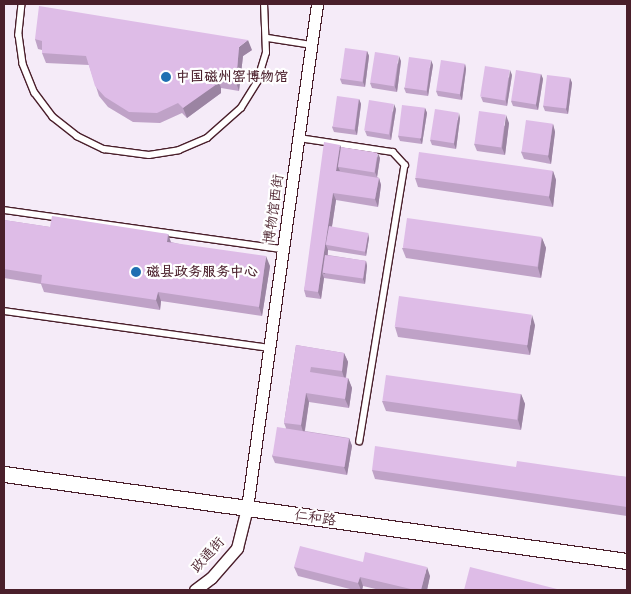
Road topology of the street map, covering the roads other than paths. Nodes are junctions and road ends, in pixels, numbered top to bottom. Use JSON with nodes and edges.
{"nodes":[{"id":1,"x":21,"y":4,"type":"edge"},
{"id":2,"x":264,"y":4,"type":"edge"},
{"id":3,"x":317,"y":4,"type":"edge"},
{"id":4,"x":268,"y":38,"type":"junction"},
{"id":5,"x":312,"y":45,"type":"junction"},
{"id":6,"x":299,"y":138,"type":"junction"},
{"id":7,"x":4,"y":210,"type":"edge"},
{"id":8,"x":283,"y":249,"type":"junction"},
{"id":9,"x":4,"y":311,"type":"edge"},
{"id":10,"x":270,"y":348,"type":"junction"},
{"id":11,"x":360,"y":441,"type":"dead end"},
{"id":12,"x":4,"y":474,"type":"edge"},
{"id":13,"x":247,"y":508,"type":"junction"},
{"id":14,"x":627,"y":561,"type":"edge"},
{"id":15,"x":195,"y":590,"type":"edge"}],
"edges":[{"from":1,"to":4,"type":"lane"},
{"from":2,"to":4,"type":"lane"},
{"from":3,"to":5,"type":"street","name":"博物馆西街"},
{"from":4,"to":5,"type":"lane"},
{"from":5,"to":6,"type":"street","name":"博物馆西街"},
{"from":6,"to":8,"type":"street","name":"博物馆西街"},
{"from":6,"to":11,"type":"lane"},
{"from":7,"to":8,"type":"lane"},
{"from":8,"to":10,"type":"street","name":"博物馆西街"},
{"from":9,"to":10,"type":"lane"},
{"from":10,"to":13,"type":"street","name":"博物馆西街"},
{"from":12,"to":13,"type":"street","name":"仁和路"},
{"from":13,"to":14,"type":"street","name":"仁和路"},
{"from":13,"to":15,"type":"street","name":"政通街"}]}
